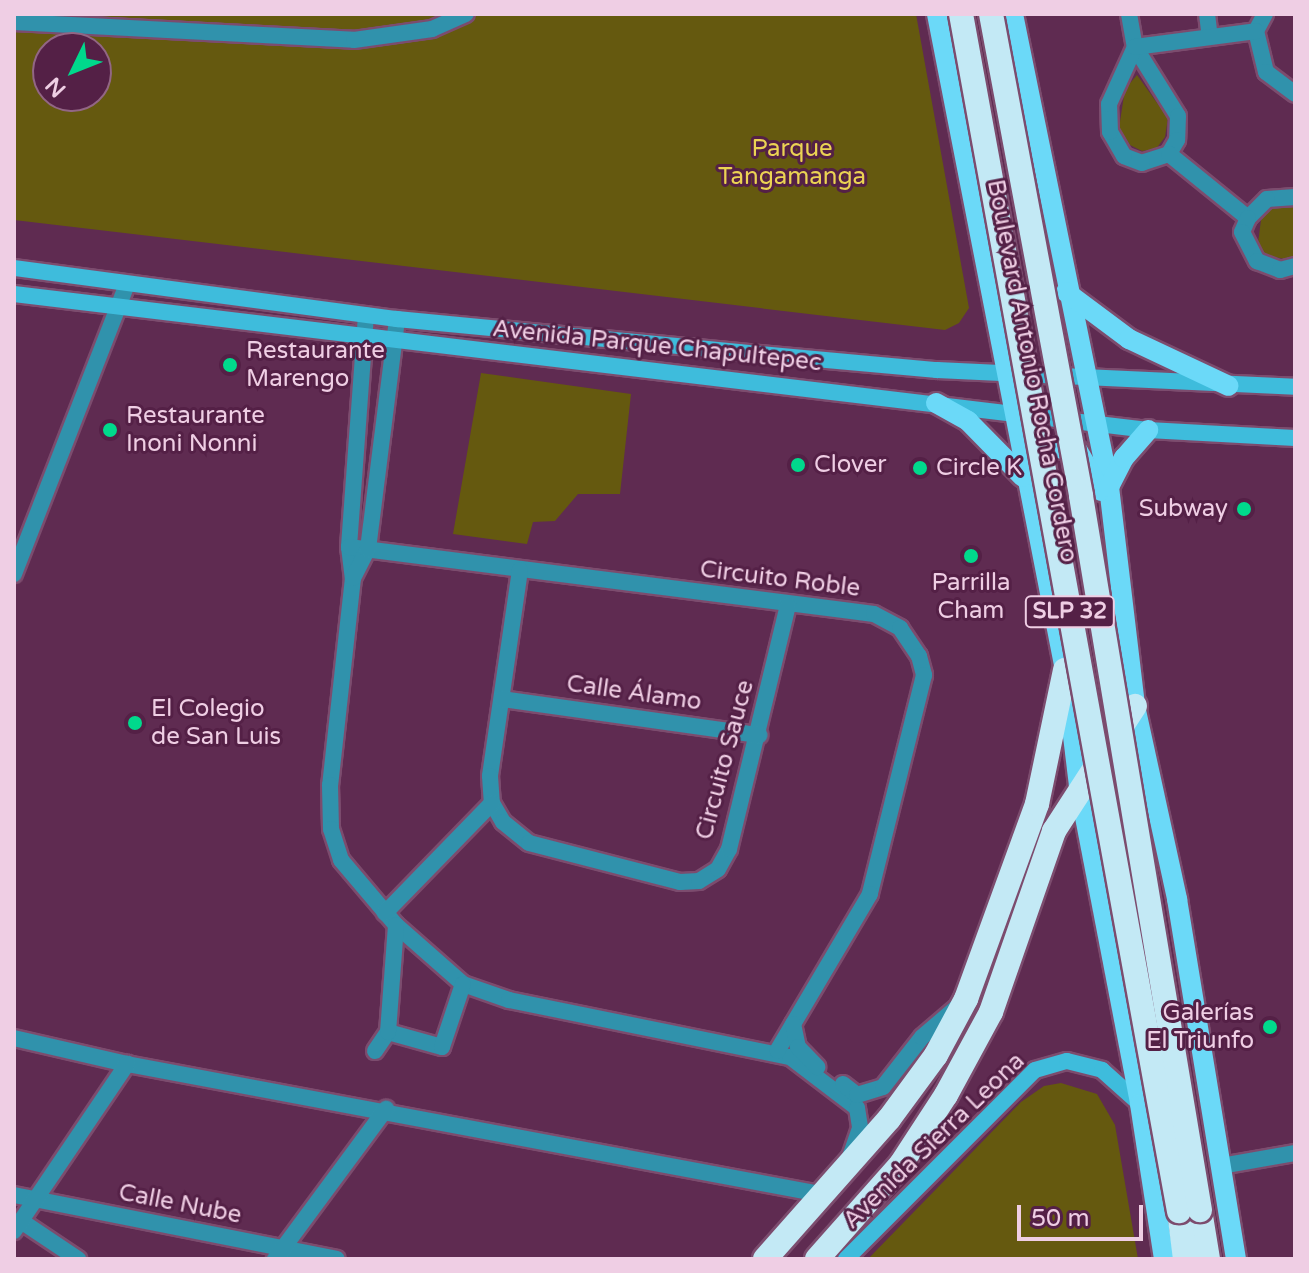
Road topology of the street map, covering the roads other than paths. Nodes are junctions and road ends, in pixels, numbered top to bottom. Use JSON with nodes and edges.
{"nodes":[{"id":1,"x":466,"y":14,"type":"edge"},
{"id":2,"x":937,"y":14,"type":"edge"},
{"id":3,"x":961,"y":14,"type":"edge"},
{"id":4,"x":991,"y":14,"type":"edge"},
{"id":5,"x":1013,"y":14,"type":"edge"},
{"id":6,"x":1129,"y":14,"type":"edge"},
{"id":7,"x":1207,"y":14,"type":"edge"},
{"id":8,"x":1265,"y":14,"type":"edge"},
{"id":9,"x":14,"y":22,"type":"edge"},
{"id":10,"x":1256,"y":31,"type":"junction"},
{"id":11,"x":1210,"y":37,"type":"junction"},
{"id":12,"x":1135,"y":47,"type":"junction"},
{"id":13,"x":1295,"y":94,"type":"edge"},
{"id":14,"x":1169,"y":154,"type":"junction"},
{"id":15,"x":1295,"y":197,"type":"edge"},
{"id":16,"x":1248,"y":218,"type":"junction"},
{"id":17,"x":1295,"y":266,"type":"edge"},
{"id":18,"x":14,"y":268,"type":"edge"},
{"id":19,"x":126,"y":286,"type":"junction"},
{"id":20,"x":1066,"y":292,"type":"junction"},
{"id":21,"x":989,"y":293,"type":"junction"},
{"id":22,"x":14,"y":294,"type":"edge"},
{"id":23,"x":115,"y":308,"type":"junction"},
{"id":24,"x":366,"y":315,"type":"junction"},
{"id":25,"x":397,"y":319,"type":"junction"},
{"id":26,"x":364,"y":337,"type":"junction"},
{"id":27,"x":395,"y":341,"type":"junction"},
{"id":28,"x":1005,"y":372,"type":"junction"},
{"id":29,"x":1086,"y":378,"type":"junction"},
{"id":30,"x":1229,"y":386,"type":"junction"},
{"id":31,"x":1295,"y":387,"type":"edge"},
{"id":32,"x":936,"y":403,"type":"junction"},
{"id":33,"x":1012,"y":411,"type":"junction"},
{"id":34,"x":1096,"y":423,"type":"junction"},
{"id":35,"x":1148,"y":430,"type":"junction"},
{"id":36,"x":1295,"y":438,"type":"edge"},
{"id":37,"x":1025,"y":479,"type":"junction"},
{"id":38,"x":1109,"y":487,"type":"junction"},
{"id":39,"x":1113,"y":517,"type":"junction"},
{"id":40,"x":1034,"y":528,"type":"junction"},
{"id":41,"x":349,"y":547,"type":"junction"},
{"id":42,"x":368,"y":549,"type":"junction"},
{"id":43,"x":520,"y":570,"type":"junction"},
{"id":44,"x":14,"y":574,"type":"edge"},
{"id":45,"x":353,"y":578,"type":"junction"},
{"id":46,"x":788,"y":606,"type":"junction"},
{"id":47,"x":1065,"y":670,"type":"junction"},
{"id":48,"x":502,"y":699,"type":"junction"},
{"id":49,"x":1135,"y":706,"type":"junction"},
{"id":50,"x":759,"y":735,"type":"junction"},
{"id":51,"x":1079,"y":786,"type":"junction"},
{"id":52,"x":492,"y":803,"type":"junction"},
{"id":53,"x":391,"y":919,"type":"junction"},
{"id":54,"x":463,"y":984,"type":"junction"},
{"id":55,"x":966,"y":999,"type":"junction"},
{"id":56,"x":793,"y":1024,"type":"junction"},
{"id":57,"x":388,"y":1032,"type":"junction"},
{"id":58,"x":14,"y":1038,"type":"edge"},
{"id":59,"x":375,"y":1051,"type":"dead end"},
{"id":60,"x":777,"y":1051,"type":"junction"},
{"id":61,"x":127,"y":1064,"type":"junction"},
{"id":62,"x":855,"y":1098,"type":"junction"},
{"id":63,"x":1140,"y":1104,"type":"junction"},
{"id":64,"x":386,"y":1109,"type":"junction"},
{"id":65,"x":1295,"y":1153,"type":"edge"},
{"id":66,"x":1221,"y":1166,"type":"junction"},
{"id":67,"x":846,"y":1170,"type":"junction"},
{"id":68,"x":14,"y":1195,"type":"edge"},
{"id":69,"x":825,"y":1195,"type":"junction"},
{"id":70,"x":36,"y":1200,"type":"junction"},
{"id":71,"x":1189,"y":1210,"type":"junction"},
{"id":72,"x":18,"y":1226,"type":"edge"},
{"id":73,"x":278,"y":1254,"type":"edge"},
{"id":74,"x":1204,"y":1256,"type":"edge"},
{"id":75,"x":78,"y":1259,"type":"edge"},
{"id":76,"x":337,"y":1259,"type":"edge"},
{"id":77,"x":765,"y":1259,"type":"edge"},
{"id":78,"x":817,"y":1259,"type":"edge"},
{"id":79,"x":846,"y":1259,"type":"edge"},
{"id":80,"x":1164,"y":1259,"type":"edge"},
{"id":81,"x":1236,"y":1259,"type":"edge"}],
"edges":[{"from":1,"to":9,"type":"street"},
{"from":2,"to":21,"type":"main road","name":"Boulevard Antonio Rocha Cordero"},
{"from":3,"to":71,"type":"highway","number":"SLP 32","bridge":true},
{"from":4,"to":71,"type":"highway","number":"SLP 32","bridge":true},
{"from":5,"to":20,"type":"main road","name":"Boulevard Antonio Rocha Cordero"},
{"from":6,"to":12,"type":"street"},
{"from":7,"to":11,"type":"street"},
{"from":8,"to":10,"type":"street"},
{"from":10,"to":11,"type":"street"},
{"from":10,"to":13,"type":"street"},
{"from":11,"to":12,"type":"street"},
{"from":12,"to":14,"type":"street"},
{"from":12,"to":14,"type":"street"},
{"from":14,"to":16,"type":"street"},
{"from":15,"to":16,"type":"street"},
{"from":16,"to":17,"type":"street"},
{"from":18,"to":19,"type":"main road","name":"Avenida Parque Chapultepec"},
{"from":19,"to":23,"type":"street"},
{"from":19,"to":24,"type":"main road","name":"Avenida Parque Chapultepec"},
{"from":20,"to":21,"type":"main road"},
{"from":20,"to":29,"type":"main road","name":"Boulevard Antonio Rocha Cordero"},
{"from":20,"to":30,"type":"main road"},
{"from":21,"to":28,"type":"main road","name":"Boulevard Antonio Rocha Cordero"},
{"from":22,"to":23,"type":"main road","name":"Avenida Parque Chapultepec"},
{"from":23,"to":26,"type":"main road","name":"Avenida Parque Chapultepec"},
{"from":23,"to":44,"type":"street"},
{"from":24,"to":25,"type":"main road","name":"Avenida Parque Chapultepec"},
{"from":24,"to":26,"type":"street"},
{"from":25,"to":27,"type":"street"},
{"from":25,"to":28,"type":"main road","name":"Avenida Parque Chapultepec"},
{"from":26,"to":27,"type":"main road","name":"Avenida Parque Chapultepec"},
{"from":26,"to":41,"type":"street"},
{"from":27,"to":32,"type":"main road","name":"Avenida Parque Chapultepec"},
{"from":27,"to":42,"type":"street"},
{"from":28,"to":29,"type":"main road","name":"Avenida Parque Chapultepec"},
{"from":28,"to":33,"type":"main road","name":"Boulevard Antonio Rocha Cordero"},
{"from":29,"to":30,"type":"main road","name":"Avenida Parque Chapultepec"},
{"from":29,"to":34,"type":"main road","name":"Boulevard Antonio Rocha Cordero"},
{"from":30,"to":31,"type":"main road","name":"Avenida Parque Chapultepec"},
{"from":32,"to":33,"type":"main road","name":"Avenida Parque Chapultepec"},
{"from":32,"to":37,"type":"main road"},
{"from":33,"to":34,"type":"main road","name":"Avenida Parque Chapultepec"},
{"from":33,"to":37,"type":"main road","name":"Boulevard Antonio Rocha Cordero"},
{"from":34,"to":35,"type":"main road","name":"Avenida Parque Chapultepec"},
{"from":34,"to":38,"type":"main road","name":"Boulevard Antonio Rocha Cordero"},
{"from":35,"to":36,"type":"main road","name":"Avenida Parque Chapultepec"},
{"from":35,"to":38,"type":"main road"},
{"from":37,"to":40,"type":"main road","name":"Boulevard Antonio Rocha Cordero"},
{"from":38,"to":39,"type":"main road","name":"Boulevard Antonio Rocha Cordero"},
{"from":39,"to":40,"type":"main road"},
{"from":39,"to":49,"type":"main road","name":"Boulevard Antonio Rocha Cordero"},
{"from":40,"to":47,"type":"main road","name":"Boulevard Antonio Rocha Cordero"},
{"from":41,"to":42,"type":"street","name":"Circuito Roble"},
{"from":41,"to":45,"type":"street"},
{"from":42,"to":43,"type":"street","name":"Circuito Roble"},
{"from":42,"to":45,"type":"street"},
{"from":43,"to":46,"type":"street","name":"Circuito Roble"},
{"from":43,"to":48,"type":"street"},
{"from":45,"to":53,"type":"street"},
{"from":46,"to":50,"type":"street","name":"Circuito Sauce"},
{"from":46,"to":56,"type":"street","name":"Circuito Roble"},
{"from":47,"to":51,"type":"main road","name":"Boulevard Antonio Rocha Cordero"},
{"from":47,"to":55,"type":"highway"},
{"from":48,"to":50,"type":"street","name":"Calle Álamo"},
{"from":48,"to":52,"type":"street"},
{"from":49,"to":51,"type":"highway"},
{"from":49,"to":66,"type":"main road","name":"Boulevard Antonio Rocha Cordero"},
{"from":50,"to":52,"type":"street","name":"Circuito Sauce"},
{"from":51,"to":63,"type":"main road","name":"Boulevard Antonio Rocha Cordero"},
{"from":51,"to":78,"type":"highway"},
{"from":52,"to":53,"type":"street"},
{"from":53,"to":54,"type":"street"},
{"from":53,"to":57,"type":"street"},
{"from":54,"to":57,"type":"street"},
{"from":54,"to":60,"type":"street"},
{"from":55,"to":62,"type":"street"},
{"from":55,"to":67,"type":"highway"},
{"from":56,"to":60,"type":"street","name":"Circuito Roble"},
{"from":56,"to":62,"type":"street"},
{"from":57,"to":59,"type":"street"},
{"from":58,"to":61,"type":"street"},
{"from":60,"to":62,"type":"street"},
{"from":61,"to":64,"type":"street"},
{"from":61,"to":70,"type":"street"},
{"from":62,"to":67,"type":"street"},
{"from":63,"to":79,"type":"main road","name":"Avenida Sierra Leona"},
{"from":63,"to":80,"type":"main road","name":"Boulevard Antonio Rocha Cordero"},
{"from":64,"to":69,"type":"street"},
{"from":64,"to":73,"type":"street"},
{"from":65,"to":66,"type":"street"},
{"from":66,"to":81,"type":"main road","name":"Boulevard Antonio Rocha Cordero"},
{"from":67,"to":69,"type":"highway"},
{"from":68,"to":70,"type":"street","name":"Calle Nube"},
{"from":69,"to":77,"type":"highway"},
{"from":70,"to":72,"type":"street"},
{"from":70,"to":73,"type":"street","name":"Calle Nube"},
{"from":71,"to":74,"type":"highway","number":"SLP 32"},
{"from":72,"to":75,"type":"street"},
{"from":73,"to":76,"type":"street","name":"Calle Nube"}]}
